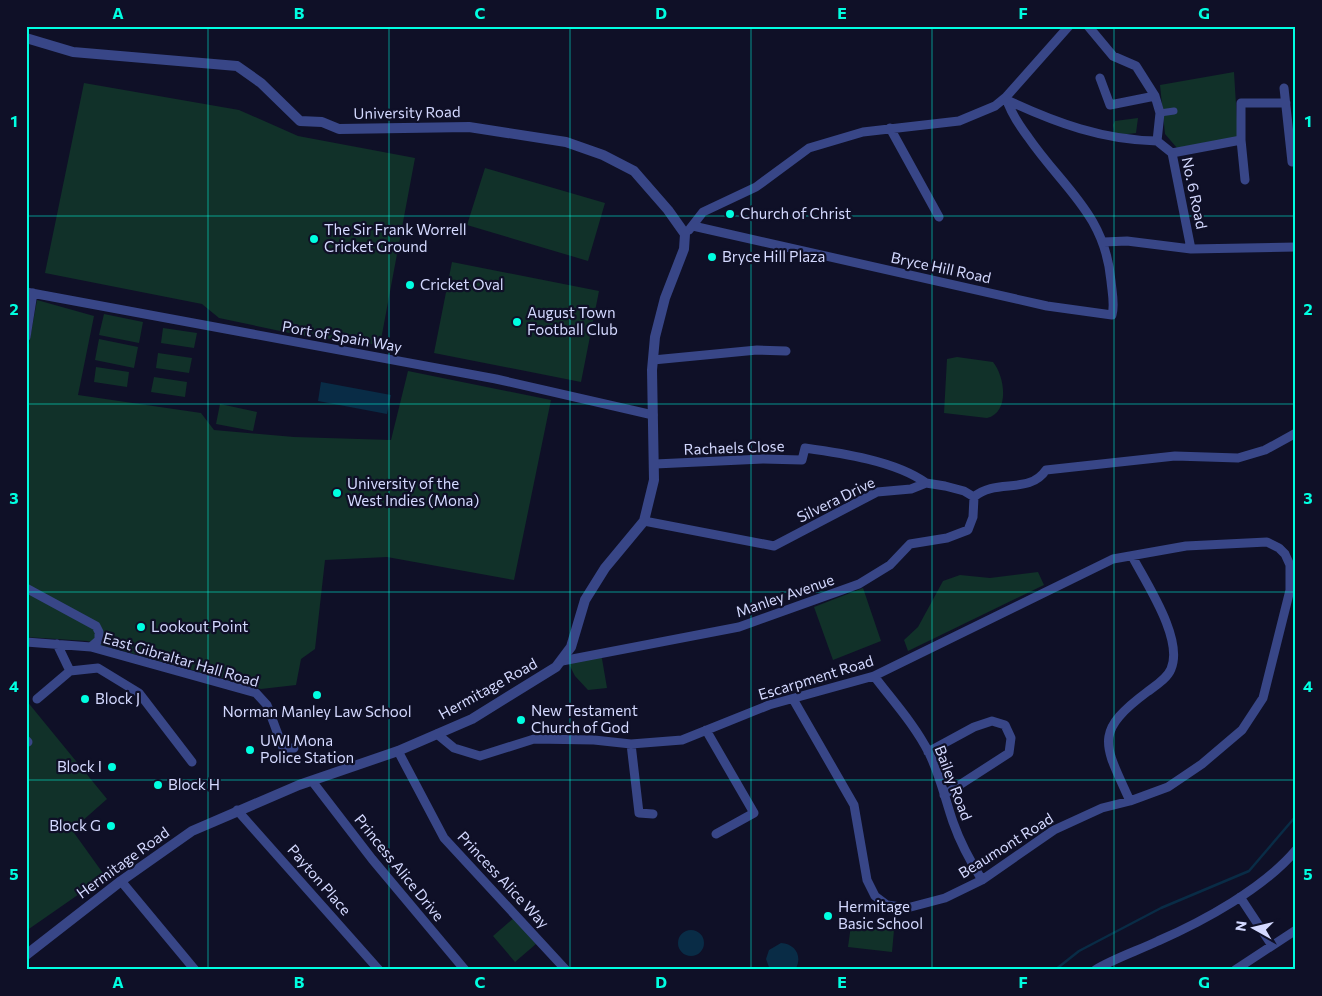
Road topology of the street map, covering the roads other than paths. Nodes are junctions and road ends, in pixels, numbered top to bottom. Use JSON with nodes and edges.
{"nodes":[{"id":1,"x":1069,"y":26,"type":"edge"},
{"id":2,"x":1088,"y":26,"type":"edge"},
{"id":3,"x":26,"y":38,"type":"edge"},
{"id":4,"x":1100,"y":78,"type":"dead end"},
{"id":5,"x":1284,"y":88,"type":"dead end"},
{"id":6,"x":1155,"y":96,"type":"junction"},
{"id":7,"x":1007,"y":99,"type":"junction"},
{"id":8,"x":1286,"y":103,"type":"junction"},
{"id":9,"x":1174,"y":111,"type":"dead end"},
{"id":10,"x":1160,"y":113,"type":"junction"},
{"id":11,"x":890,"y":128,"type":"junction"},
{"id":12,"x":1241,"y":140,"type":"junction"},
{"id":13,"x":1157,"y":141,"type":"junction"},
{"id":14,"x":1172,"y":153,"type":"junction"},
{"id":15,"x":1292,"y":162,"type":"dead end"},
{"id":16,"x":1245,"y":180,"type":"dead end"},
{"id":17,"x":939,"y":217,"type":"dead end"},
{"id":18,"x":693,"y":226,"type":"junction"},
{"id":19,"x":685,"y":234,"type":"junction"},
{"id":20,"x":1104,"y":242,"type":"junction"},
{"id":21,"x":1296,"y":247,"type":"edge"},
{"id":22,"x":1191,"y":249,"type":"junction"},
{"id":23,"x":30,"y":292,"type":"edge"},
{"id":24,"x":26,"y":337,"type":"edge"},
{"id":25,"x":786,"y":351,"type":"dead end"},
{"id":26,"x":653,"y":360,"type":"junction"},
{"id":27,"x":653,"y":415,"type":"junction"},
{"id":28,"x":1296,"y":433,"type":"edge"},
{"id":29,"x":655,"y":464,"type":"junction"},
{"id":30,"x":926,"y":483,"type":"junction"},
{"id":31,"x":974,"y":497,"type":"junction"},
{"id":32,"x":644,"y":521,"type":"junction"},
{"id":33,"x":1279,"y":548,"type":"joint"},
{"id":34,"x":1132,"y":556,"type":"junction"},
{"id":35,"x":26,"y":588,"type":"edge"},
{"id":36,"x":26,"y":642,"type":"edge"},
{"id":37,"x":57,"y":644,"type":"junction"},
{"id":38,"x":91,"y":647,"type":"junction"},
{"id":39,"x":562,"y":661,"type":"junction"},
{"id":40,"x":70,"y":671,"type":"junction"},
{"id":41,"x":874,"y":676,"type":"junction"},
{"id":42,"x":38,"y":699,"type":"dead end"},
{"id":43,"x":793,"y":699,"type":"junction"},
{"id":44,"x":706,"y":730,"type":"junction"},
{"id":45,"x":438,"y":734,"type":"junction"},
{"id":46,"x":631,"y":744,"type":"junction"},
{"id":47,"x":294,"y":748,"type":"dead end"},
{"id":48,"x":398,"y":751,"type":"junction"},
{"id":49,"x":928,"y":752,"type":"junction"},
{"id":50,"x":192,"y":762,"type":"dead end"},
{"id":51,"x":312,"y":782,"type":"junction"},
{"id":52,"x":944,"y":795,"type":"junction"},
{"id":53,"x":1130,"y":801,"type":"junction"},
{"id":54,"x":237,"y":810,"type":"junction"},
{"id":55,"x":653,"y":814,"type":"dead end"},
{"id":56,"x":716,"y":834,"type":"dead end"},
{"id":57,"x":1296,"y":850,"type":"edge"},
{"id":58,"x":982,"y":880,"type":"junction"},
{"id":59,"x":121,"y":881,"type":"junction"},
{"id":60,"x":1240,"y":897,"type":"junction"},
{"id":61,"x":1296,"y":930,"type":"edge"},
{"id":62,"x":1271,"y":944,"type":"junction"},
{"id":63,"x":26,"y":955,"type":"edge"},
{"id":64,"x":195,"y":970,"type":"edge"},
{"id":65,"x":379,"y":970,"type":"edge"},
{"id":66,"x":465,"y":970,"type":"edge"},
{"id":67,"x":566,"y":970,"type":"edge"},
{"id":68,"x":1095,"y":970,"type":"edge"},
{"id":69,"x":1235,"y":970,"type":"edge"}],
"edges":[{"from":1,"to":7,"type":"street"},
{"from":2,"to":6,"type":"street"},
{"from":3,"to":19,"type":"street","name":"University Road"},
{"from":4,"to":6,"type":"street"},
{"from":5,"to":8,"type":"street"},
{"from":6,"to":10,"type":"street"},
{"from":7,"to":11,"type":"street"},
{"from":7,"to":13,"type":"street"},
{"from":7,"to":20,"type":"street"},
{"from":8,"to":12,"type":"street"},
{"from":8,"to":15,"type":"street"},
{"from":9,"to":10,"type":"street"},
{"from":10,"to":13,"type":"street"},
{"from":11,"to":17,"type":"street"},
{"from":11,"to":18,"type":"street"},
{"from":12,"to":14,"type":"street"},
{"from":12,"to":16,"type":"street"},
{"from":13,"to":14,"type":"street","name":"No. 6 Road"},
{"from":14,"to":22,"type":"street","name":"No. 6 Road"},
{"from":18,"to":19,"type":"street"},
{"from":18,"to":20,"type":"street","name":"Bryce Hill Road"},
{"from":19,"to":26,"type":"street","name":"Hermitage Road"},
{"from":20,"to":22,"type":"street"},
{"from":21,"to":22,"type":"street"},
{"from":23,"to":24,"type":"street"},
{"from":23,"to":27,"type":"street","name":"Port of Spain Way"},
{"from":25,"to":26,"type":"street"},
{"from":26,"to":27,"type":"street","name":"Hermitage Road"},
{"from":27,"to":29,"type":"street","name":"Hermitage Road"},
{"from":28,"to":31,"type":"street"},
{"from":29,"to":30,"type":"street","name":"Rachaels Close"},
{"from":29,"to":32,"type":"street","name":"Hermitage Road"},
{"from":30,"to":31,"type":"street","name":"Silvera Drive"},
{"from":30,"to":32,"type":"street","name":"Silvera Drive"},
{"from":31,"to":39,"type":"street","name":"Manley Avenue"},
{"from":32,"to":39,"type":"street","name":"Hermitage Road"},
{"from":33,"to":34,"type":"street","name":"Escarpment Road"},
{"from":33,"to":53,"type":"street","name":"Beaumont Road"},
{"from":34,"to":41,"type":"street","name":"Escarpment Road"},
{"from":34,"to":53,"type":"street"},
{"from":35,"to":38,"type":"street"},
{"from":36,"to":37,"type":"street","name":"East Gibraltar Hall Road"},
{"from":37,"to":38,"type":"street","name":"East Gibraltar Hall Road"},
{"from":37,"to":40,"type":"street"},
{"from":38,"to":47,"type":"street","name":"East Gibraltar Hall Road"},
{"from":39,"to":45,"type":"street","name":"Hermitage Road"},
{"from":40,"to":42,"type":"street"},
{"from":40,"to":50,"type":"street"},
{"from":41,"to":43,"type":"street","name":"Escarpment Road"},
{"from":41,"to":49,"type":"street","name":"Bailey Road"},
{"from":43,"to":44,"type":"street","name":"Escarpment Road"},
{"from":43,"to":58,"type":"street","name":"Beaumont Road"},
{"from":44,"to":46,"type":"street","name":"Escarpment Road"},
{"from":44,"to":56,"type":"street"},
{"from":45,"to":46,"type":"street","name":"Escarpment Road"},
{"from":45,"to":48,"type":"street","name":"Hermitage Road"},
{"from":46,"to":55,"type":"street"},
{"from":48,"to":51,"type":"street","name":"Hermitage Road"},
{"from":48,"to":67,"type":"street","name":"Princess Alice Way"},
{"from":49,"to":52,"type":"street","name":"Bailey Road"},
{"from":49,"to":52,"type":"street"},
{"from":51,"to":54,"type":"street","name":"Hermitage Road"},
{"from":51,"to":66,"type":"street","name":"Princess Alice Drive"},
{"from":52,"to":58,"type":"street","name":"Bailey Road"},
{"from":53,"to":58,"type":"street","name":"Beaumont Road"},
{"from":54,"to":59,"type":"street","name":"Hermitage Road"},
{"from":54,"to":65,"type":"street","name":"Payton Place"},
{"from":57,"to":60,"type":"street"},
{"from":59,"to":63,"type":"street","name":"Hermitage Road"},
{"from":59,"to":64,"type":"street"},
{"from":60,"to":62,"type":"street"},
{"from":60,"to":68,"type":"street"},
{"from":61,"to":62,"type":"street"},
{"from":62,"to":69,"type":"street"}]}
